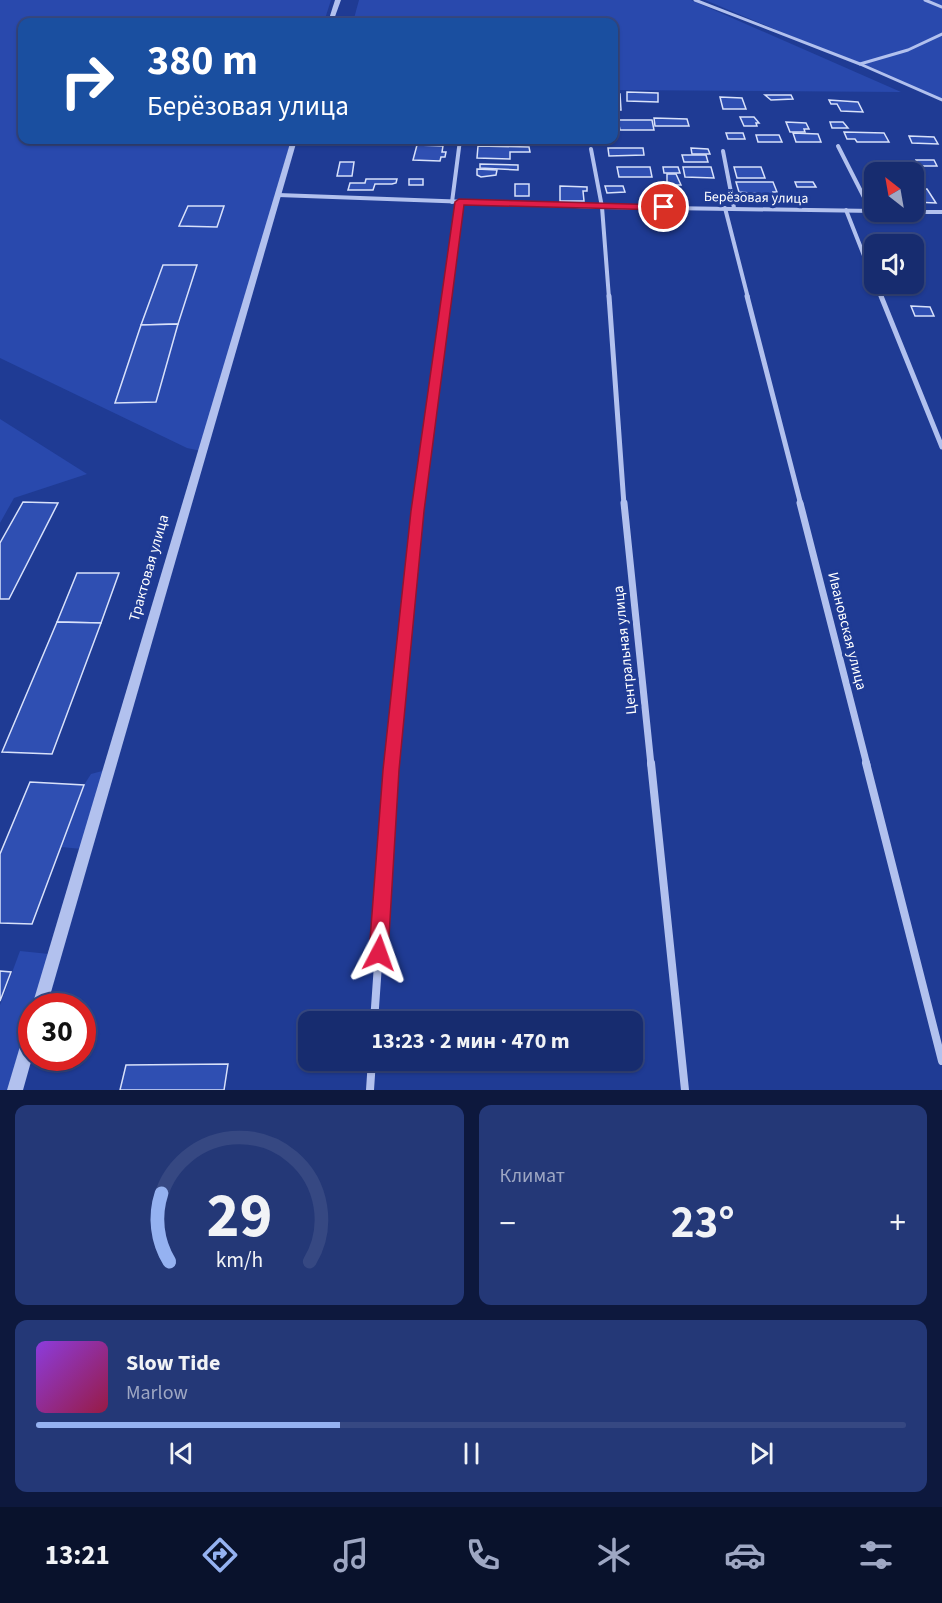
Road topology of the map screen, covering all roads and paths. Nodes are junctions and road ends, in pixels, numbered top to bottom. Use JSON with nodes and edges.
{"nodes":[{"id":1,"x":338,"y":0,"type":"edge"},
{"id":2,"x":695,"y":0,"type":"edge"},
{"id":3,"x":925,"y":0,"type":"edge"},
{"id":4,"x":942,"y":7,"type":"edge"},
{"id":5,"x":331,"y":18,"type":"edge"},
{"id":6,"x":942,"y":34,"type":"edge"},
{"id":7,"x":860,"y":64,"type":"junction"},
{"id":8,"x":942,"y":100,"type":"edge"},
{"id":9,"x":293,"y":144,"type":"edge"},
{"id":10,"x":460,"y":144,"type":"edge"},
{"id":11,"x":838,"y":146,"type":"dead end"},
{"id":12,"x":591,"y":149,"type":"dead end"},
{"id":13,"x":723,"y":151,"type":"dead end"},
{"id":14,"x":864,"y":194,"type":"edge"},
{"id":15,"x":278,"y":195,"type":"junction"},
{"id":16,"x":456,"y":202,"type":"junction"},
{"id":17,"x":602,"y":207,"type":"junction"},
{"id":18,"x":725,"y":208,"type":"junction"},
{"id":19,"x":734,"y":208,"type":"junction"},
{"id":20,"x":846,"y":210,"type":"junction"},
{"id":21,"x":864,"y":211,"type":"edge"},
{"id":22,"x":924,"y":212,"type":"edge"},
{"id":23,"x":942,"y":212,"type":"edge"},
{"id":24,"x":864,"y":255,"type":"edge"},
{"id":25,"x":880,"y":294,"type":"edge"},
{"id":26,"x":942,"y":447,"type":"edge"},
{"id":27,"x":43,"y":993,"type":"edge"},
{"id":28,"x":375,"y":1011,"type":"edge"},
{"id":29,"x":942,"y":1061,"type":"edge"},
{"id":30,"x":21,"y":1071,"type":"edge"},
{"id":31,"x":371,"y":1071,"type":"edge"},
{"id":32,"x":15,"y":1090,"type":"edge"},
{"id":33,"x":370,"y":1090,"type":"edge"},
{"id":34,"x":685,"y":1090,"type":"edge"}],
"edges":[{"from":1,"to":5,"type":"street"},
{"from":2,"to":7,"type":"street"},
{"from":3,"to":4,"type":"street"},
{"from":6,"to":7,"type":"street"},
{"from":7,"to":8,"type":"street"},
{"from":9,"to":15,"type":"street","name":"Трактовая улица"},
{"from":10,"to":16,"type":"street"},
{"from":11,"to":14,"type":"street"},
{"from":12,"to":17,"type":"street","name":"Центральная улица"},
{"from":13,"to":19,"type":"street"},
{"from":15,"to":16,"type":"street","name":"Берёзовая улица"},
{"from":15,"to":27,"type":"street","name":"Трактовая улица"},
{"from":16,"to":17,"type":"street","name":"Берёзовая улица"},
{"from":16,"to":28,"type":"street"},
{"from":17,"to":18,"type":"street","name":"Берёзовая улица"},
{"from":17,"to":34,"type":"street","name":"Центральная улица"},
{"from":18,"to":19,"type":"street","name":"Берёзовая улица"},
{"from":18,"to":29,"type":"street","name":"Ивановская улица"},
{"from":19,"to":20,"type":"street","name":"Берёзовая улица"},
{"from":20,"to":21,"type":"street","name":"Берёзовая улица"},
{"from":20,"to":24,"type":"street"},
{"from":22,"to":23,"type":"street"},
{"from":25,"to":26,"type":"street"},
{"from":30,"to":32,"type":"street"},
{"from":31,"to":33,"type":"street"}]}
